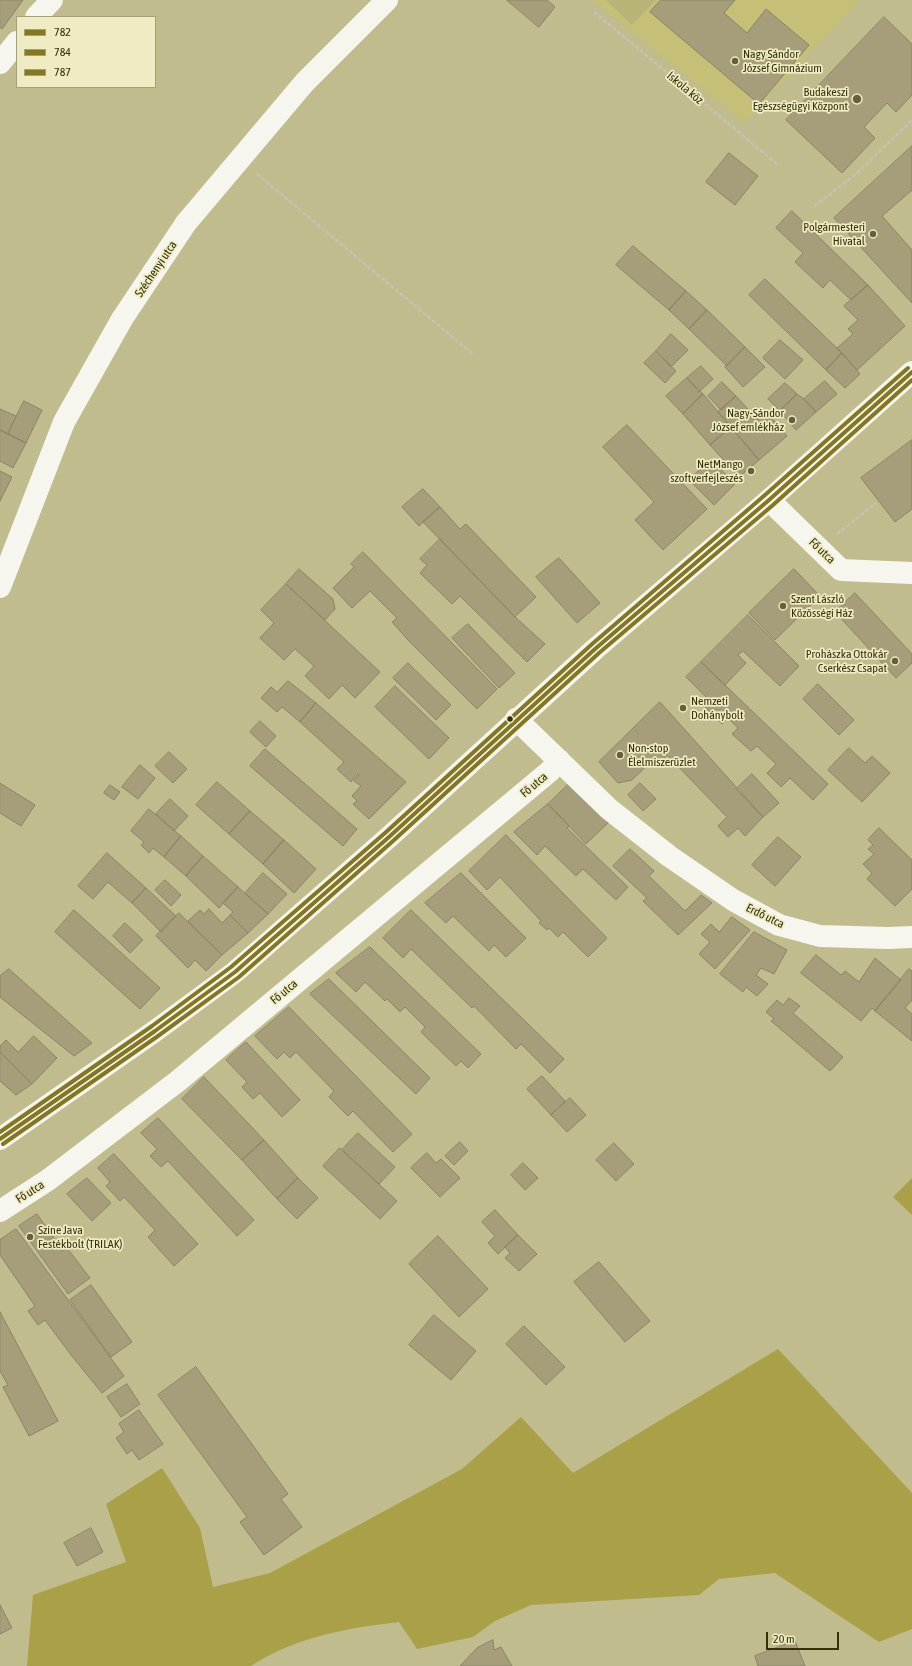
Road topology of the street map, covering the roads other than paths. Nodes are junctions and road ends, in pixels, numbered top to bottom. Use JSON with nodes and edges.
{"nodes":[{"id":1,"x":52,"y":0,"type":"edge"},
{"id":2,"x":387,"y":0,"type":"edge"},
{"id":3,"x":37,"y":16,"type":"edge"},
{"id":4,"x":16,"y":43,"type":"edge"},
{"id":5,"x":0,"y":63,"type":"edge"},
{"id":6,"x":912,"y":372,"type":"edge"},
{"id":7,"x":769,"y":500,"type":"junction"},
{"id":8,"x":912,"y":573,"type":"edge"},
{"id":9,"x":0,"y":586,"type":"edge"},
{"id":10,"x":516,"y":719,"type":"junction"},
{"id":11,"x":559,"y":760,"type":"junction"},
{"id":12,"x":912,"y":937,"type":"edge"},
{"id":13,"x":0,"y":1139,"type":"edge"},
{"id":14,"x":0,"y":1211,"type":"edge"}],
"edges":[{"from":1,"to":3,"type":"street"},
{"from":2,"to":9,"type":"street","name":"Széchenyi utca"},
{"from":4,"to":5,"type":"street"},
{"from":6,"to":7,"type":"street"},
{"from":7,"to":8,"type":"street","name":"Fő utca"},
{"from":7,"to":10,"type":"street"},
{"from":10,"to":11,"type":"street","name":"Erdő utca"},
{"from":10,"to":13,"type":"street"},
{"from":11,"to":12,"type":"street","name":"Erdő utca"},
{"from":11,"to":14,"type":"street","name":"Fő utca"}]}
